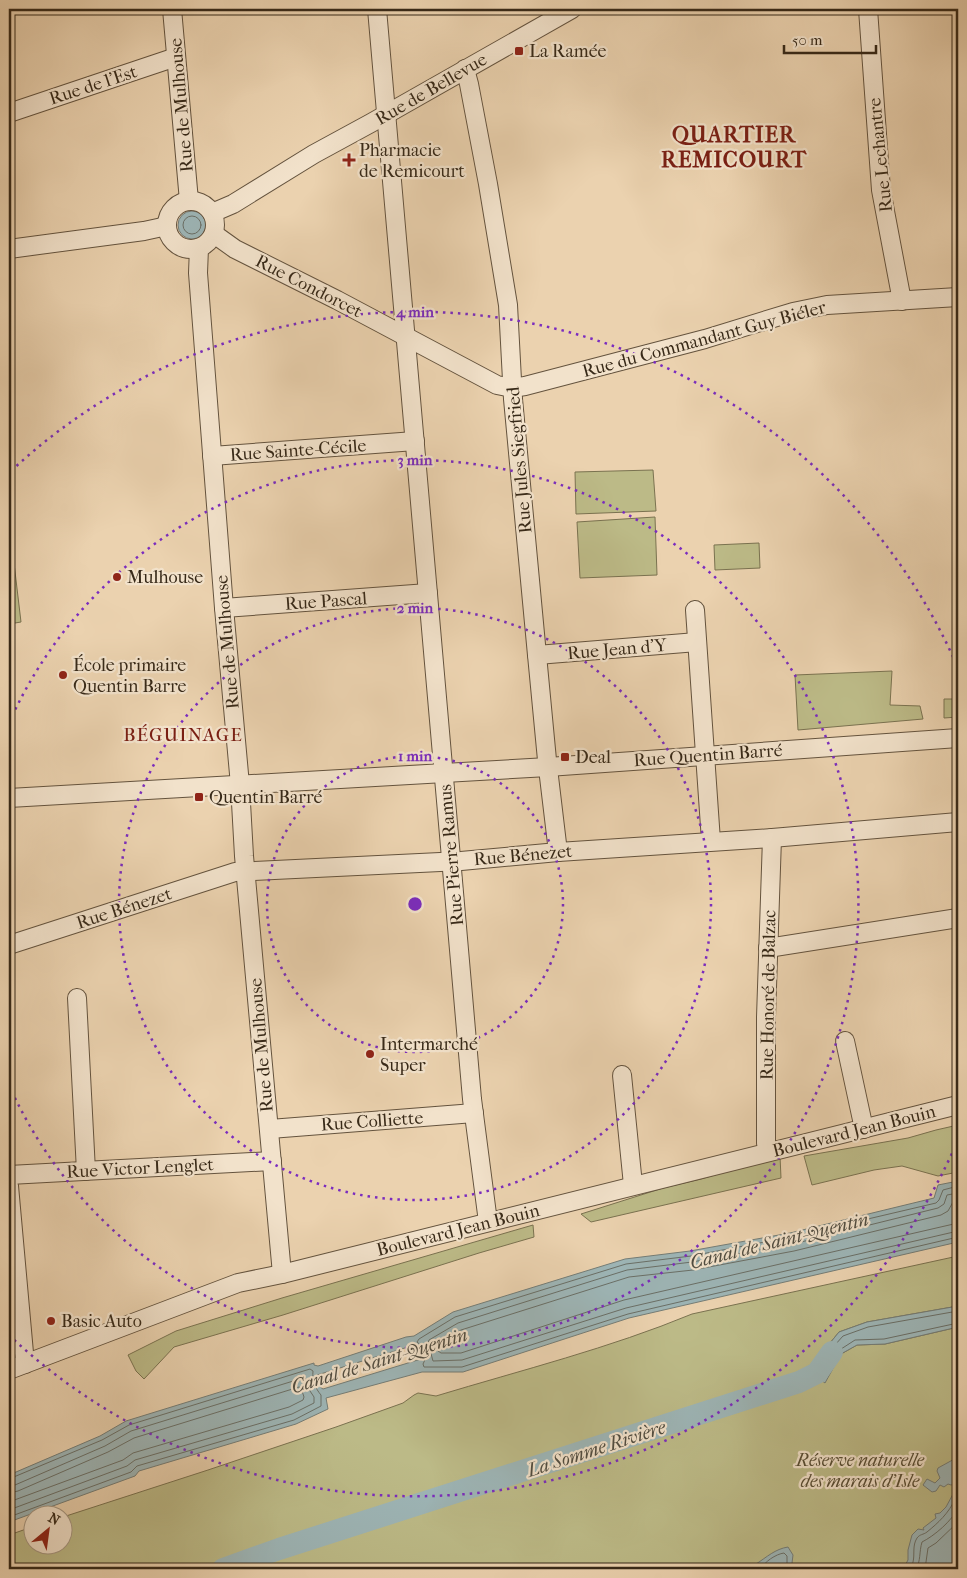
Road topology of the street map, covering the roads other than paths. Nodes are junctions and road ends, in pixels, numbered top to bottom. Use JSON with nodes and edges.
{"nodes":[{"id":1,"x":172,"y":9,"type":"edge"},
{"id":2,"x":378,"y":9,"type":"edge"},
{"id":3,"x":572,"y":9,"type":"edge"},
{"id":4,"x":868,"y":9,"type":"edge"},
{"id":5,"x":176,"y":57,"type":"junction"},
{"id":6,"x":465,"y":69,"type":"junction"},
{"id":7,"x":9,"y":113,"type":"edge"},
{"id":8,"x":387,"y":114,"type":"junction"},
{"id":9,"x":190,"y":201,"type":"junction"},
{"id":10,"x":212,"y":213,"type":"junction"},
{"id":11,"x":167,"y":226,"type":"junction"},
{"id":12,"x":214,"y":234,"type":"junction"},
{"id":13,"x":199,"y":248,"type":"junction"},
{"id":14,"x":9,"y":249,"type":"edge"},
{"id":15,"x":958,"y":297,"type":"edge"},
{"id":16,"x":902,"y":301,"type":"junction"},
{"id":17,"x":406,"y":337,"type":"junction"},
{"id":18,"x":512,"y":388,"type":"junction"},
{"id":19,"x":415,"y":441,"type":"junction"},
{"id":20,"x":212,"y":456,"type":"junction"},
{"id":21,"x":428,"y":593,"type":"junction"},
{"id":22,"x":224,"y":608,"type":"junction"},
{"id":23,"x":695,"y":610,"type":"dead end"},
{"id":24,"x":697,"y":642,"type":"junction"},
{"id":25,"x":536,"y":655,"type":"junction"},
{"id":26,"x":958,"y":738,"type":"edge"},
{"id":27,"x":705,"y":754,"type":"junction"},
{"id":28,"x":548,"y":767,"type":"junction"},
{"id":29,"x":444,"y":772,"type":"junction"},
{"id":30,"x":240,"y":785,"type":"junction"},
{"id":31,"x":9,"y":798,"type":"edge"},
{"id":32,"x":958,"y":822,"type":"edge"},
{"id":33,"x":772,"y":838,"type":"junction"},
{"id":34,"x":711,"y":841,"type":"junction"},
{"id":35,"x":558,"y":852,"type":"junction"},
{"id":36,"x":452,"y":861,"type":"junction"},
{"id":37,"x":245,"y":872,"type":"junction"},
{"id":38,"x":958,"y":918,"type":"edge"},
{"id":39,"x":9,"y":945,"type":"edge"},
{"id":40,"x":768,"y":948,"type":"junction"},
{"id":41,"x":77,"y":998,"type":"dead end"},
{"id":42,"x":845,"y":1041,"type":"dead end"},
{"id":43,"x":622,"y":1075,"type":"dead end"},
{"id":44,"x":958,"y":1106,"type":"edge"},
{"id":45,"x":474,"y":1114,"type":"junction"},
{"id":46,"x":270,"y":1129,"type":"junction"},
{"id":47,"x":864,"y":1129,"type":"junction"},
{"id":48,"x":768,"y":1152,"type":"junction"},
{"id":49,"x":272,"y":1161,"type":"junction"},
{"id":50,"x":86,"y":1171,"type":"junction"},
{"id":51,"x":9,"y":1175,"type":"edge"},
{"id":52,"x":9,"y":1186,"type":"edge"},
{"id":53,"x":633,"y":1186,"type":"junction"},
{"id":54,"x":488,"y":1222,"type":"junction"},
{"id":55,"x":12,"y":1258,"type":"edge"},
{"id":56,"x":282,"y":1274,"type":"junction"},
{"id":57,"x":17,"y":1367,"type":"edge"}],
"edges":[{"from":1,"to":5,"type":"street","name":"Rue de Mulhouse"},
{"from":2,"to":8,"type":"street","name":"Rue Pierre Ramus"},
{"from":3,"to":6,"type":"street","name":"Rue de Bellevue"},
{"from":4,"to":16,"type":"street","name":"Rue Lechantre"},
{"from":5,"to":7,"type":"street","name":"Rue de l'Est"},
{"from":5,"to":9,"type":"street","name":"Rue de Mulhouse"},
{"from":6,"to":8,"type":"street","name":"Rue de Bellevue"},
{"from":6,"to":18,"type":"street","name":"Rue Jules Siegfried"},
{"from":8,"to":10,"type":"street","name":"Rue de Bellevue"},
{"from":8,"to":17,"type":"street","name":"Rue Pierre Ramus"},
{"from":9,"to":10,"type":"street"},
{"from":9,"to":11,"type":"street"},
{"from":10,"to":12,"type":"street"},
{"from":11,"to":13,"type":"street"},
{"from":11,"to":14,"type":"street"},
{"from":12,"to":13,"type":"street"},
{"from":12,"to":17,"type":"street","name":"Rue Condorcet"},
{"from":13,"to":20,"type":"street","name":"Rue de Mulhouse"},
{"from":15,"to":16,"type":"street","name":"Rue du Commandant Guy Biéler"},
{"from":16,"to":18,"type":"street","name":"Rue du Commandant Guy Biéler"},
{"from":17,"to":18,"type":"street","name":"Rue Condorcet"},
{"from":17,"to":19,"type":"street","name":"Rue Pierre Ramus"},
{"from":18,"to":25,"type":"street","name":"Rue Jules Siegfried"},
{"from":19,"to":20,"type":"street","name":"Rue Sainte-Cécile"},
{"from":19,"to":21,"type":"street","name":"Rue Pierre Ramus"},
{"from":20,"to":22,"type":"street","name":"Rue de Mulhouse"},
{"from":21,"to":22,"type":"street","name":"Rue Pascal"},
{"from":21,"to":29,"type":"street","name":"Rue Pierre Ramus"},
{"from":22,"to":30,"type":"street","name":"Rue de Mulhouse"},
{"from":23,"to":24,"type":"street"},
{"from":24,"to":25,"type":"street","name":"Rue Jean d'Y"},
{"from":24,"to":27,"type":"street"},
{"from":25,"to":28,"type":"street","name":"Rue Jules Siegfried"},
{"from":26,"to":27,"type":"street","name":"Rue Quentin Barré"},
{"from":27,"to":28,"type":"street","name":"Rue Quentin Barré"},
{"from":27,"to":34,"type":"street"},
{"from":28,"to":29,"type":"street","name":"Rue Quentin Barré"},
{"from":28,"to":35,"type":"street","name":"Rue Jules Siegfried"},
{"from":29,"to":30,"type":"street","name":"Rue Quentin Barré"},
{"from":29,"to":36,"type":"street","name":"Rue Pierre Ramus"},
{"from":30,"to":31,"type":"street","name":"Rue Quentin Barré"},
{"from":30,"to":37,"type":"street","name":"Rue de Mulhouse"},
{"from":32,"to":33,"type":"street","name":"Rue Bénezet"},
{"from":33,"to":34,"type":"street","name":"Rue Bénezet"},
{"from":33,"to":40,"type":"street","name":"Rue Honoré de Balzac"},
{"from":34,"to":35,"type":"street","name":"Rue Bénezet"},
{"from":35,"to":36,"type":"street","name":"Rue Bénezet"},
{"from":36,"to":37,"type":"street","name":"Rue Bénezet"},
{"from":36,"to":45,"type":"street","name":"Rue Pierre Ramus"},
{"from":37,"to":39,"type":"street","name":"Rue Bénezet"},
{"from":37,"to":46,"type":"street","name":"Rue de Mulhouse"},
{"from":38,"to":40,"type":"street"},
{"from":40,"to":48,"type":"street","name":"Rue Honoré de Balzac"},
{"from":41,"to":50,"type":"street"},
{"from":42,"to":47,"type":"street"},
{"from":43,"to":53,"type":"street"},
{"from":44,"to":47,"type":"street","name":"Boulevard Jean Bouin"},
{"from":45,"to":46,"type":"street","name":"Rue Colliette"},
{"from":45,"to":54,"type":"street","name":"Rue Pierre Ramus"},
{"from":46,"to":49,"type":"street","name":"Rue de Mulhouse"},
{"from":47,"to":48,"type":"street","name":"Boulevard Jean Bouin"},
{"from":48,"to":53,"type":"street","name":"Boulevard Jean Bouin"},
{"from":49,"to":50,"type":"street","name":"Rue Victor Lenglet"},
{"from":49,"to":56,"type":"street","name":"Rue de Mulhouse"},
{"from":50,"to":51,"type":"street","name":"Rue Victor Lenglet"},
{"from":52,"to":55,"type":"street"},
{"from":53,"to":54,"type":"street","name":"Boulevard Jean Bouin"},
{"from":54,"to":56,"type":"street","name":"Boulevard Jean Bouin"},
{"from":55,"to":57,"type":"street"},
{"from":56,"to":57,"type":"street","name":"Boulevard Jean Bouin"}]}
